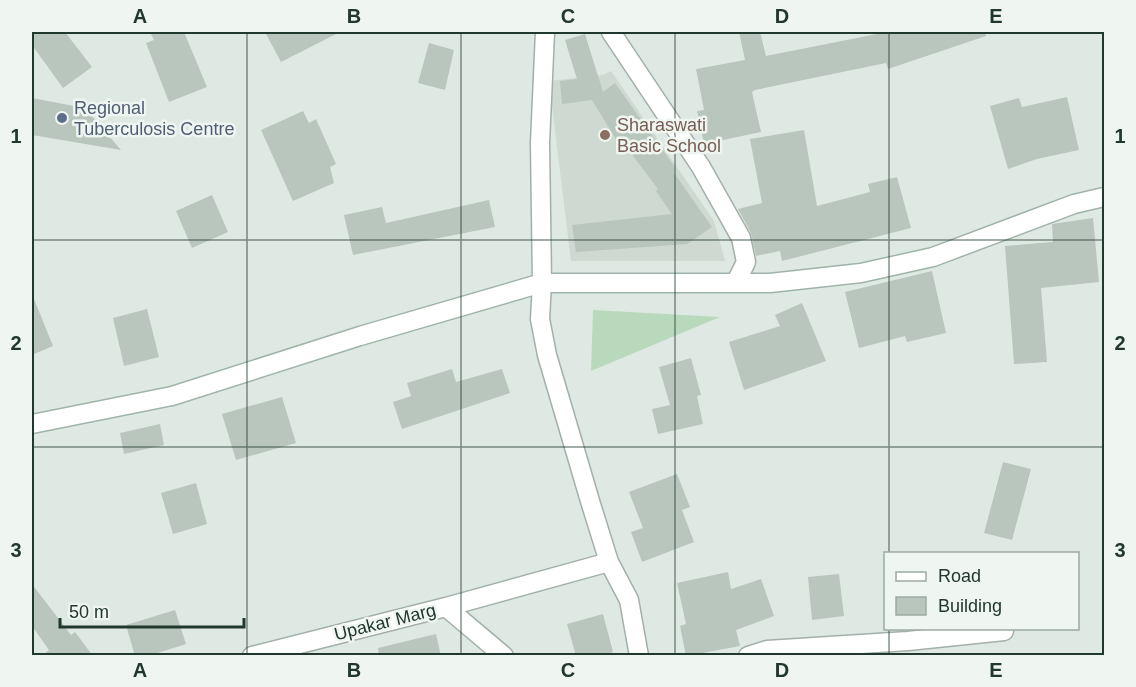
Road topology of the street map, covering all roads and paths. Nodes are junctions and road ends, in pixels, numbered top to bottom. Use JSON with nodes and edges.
{"nodes":[{"id":1,"x":545,"y":32,"type":"edge"},
{"id":2,"x":611,"y":32,"type":"edge"},
{"id":3,"x":1104,"y":197,"type":"edge"},
{"id":4,"x":736,"y":282,"type":"junction"},
{"id":5,"x":542,"y":283,"type":"junction"},
{"id":6,"x":32,"y":424,"type":"edge"},
{"id":7,"x":609,"y":562,"type":"junction"},
{"id":8,"x":446,"y":607,"type":"junction"},
{"id":9,"x":1005,"y":631,"type":"dead end"},
{"id":10,"x":252,"y":656,"type":"edge"},
{"id":11,"x":504,"y":656,"type":"edge"},
{"id":12,"x":639,"y":656,"type":"edge"},
{"id":13,"x":748,"y":656,"type":"edge"}],
"edges":[{"from":1,"to":5,"type":"street"},
{"from":2,"to":4,"type":"street"},
{"from":3,"to":4,"type":"street"},
{"from":4,"to":5,"type":"street"},
{"from":5,"to":6,"type":"street"},
{"from":5,"to":7,"type":"street"},
{"from":7,"to":8,"type":"street"},
{"from":7,"to":12,"type":"street"},
{"from":8,"to":10,"type":"street","name":"Upakar Marg"},
{"from":8,"to":11,"type":"street","name":"Upakar Marg"},
{"from":9,"to":13,"type":"street"}]}
